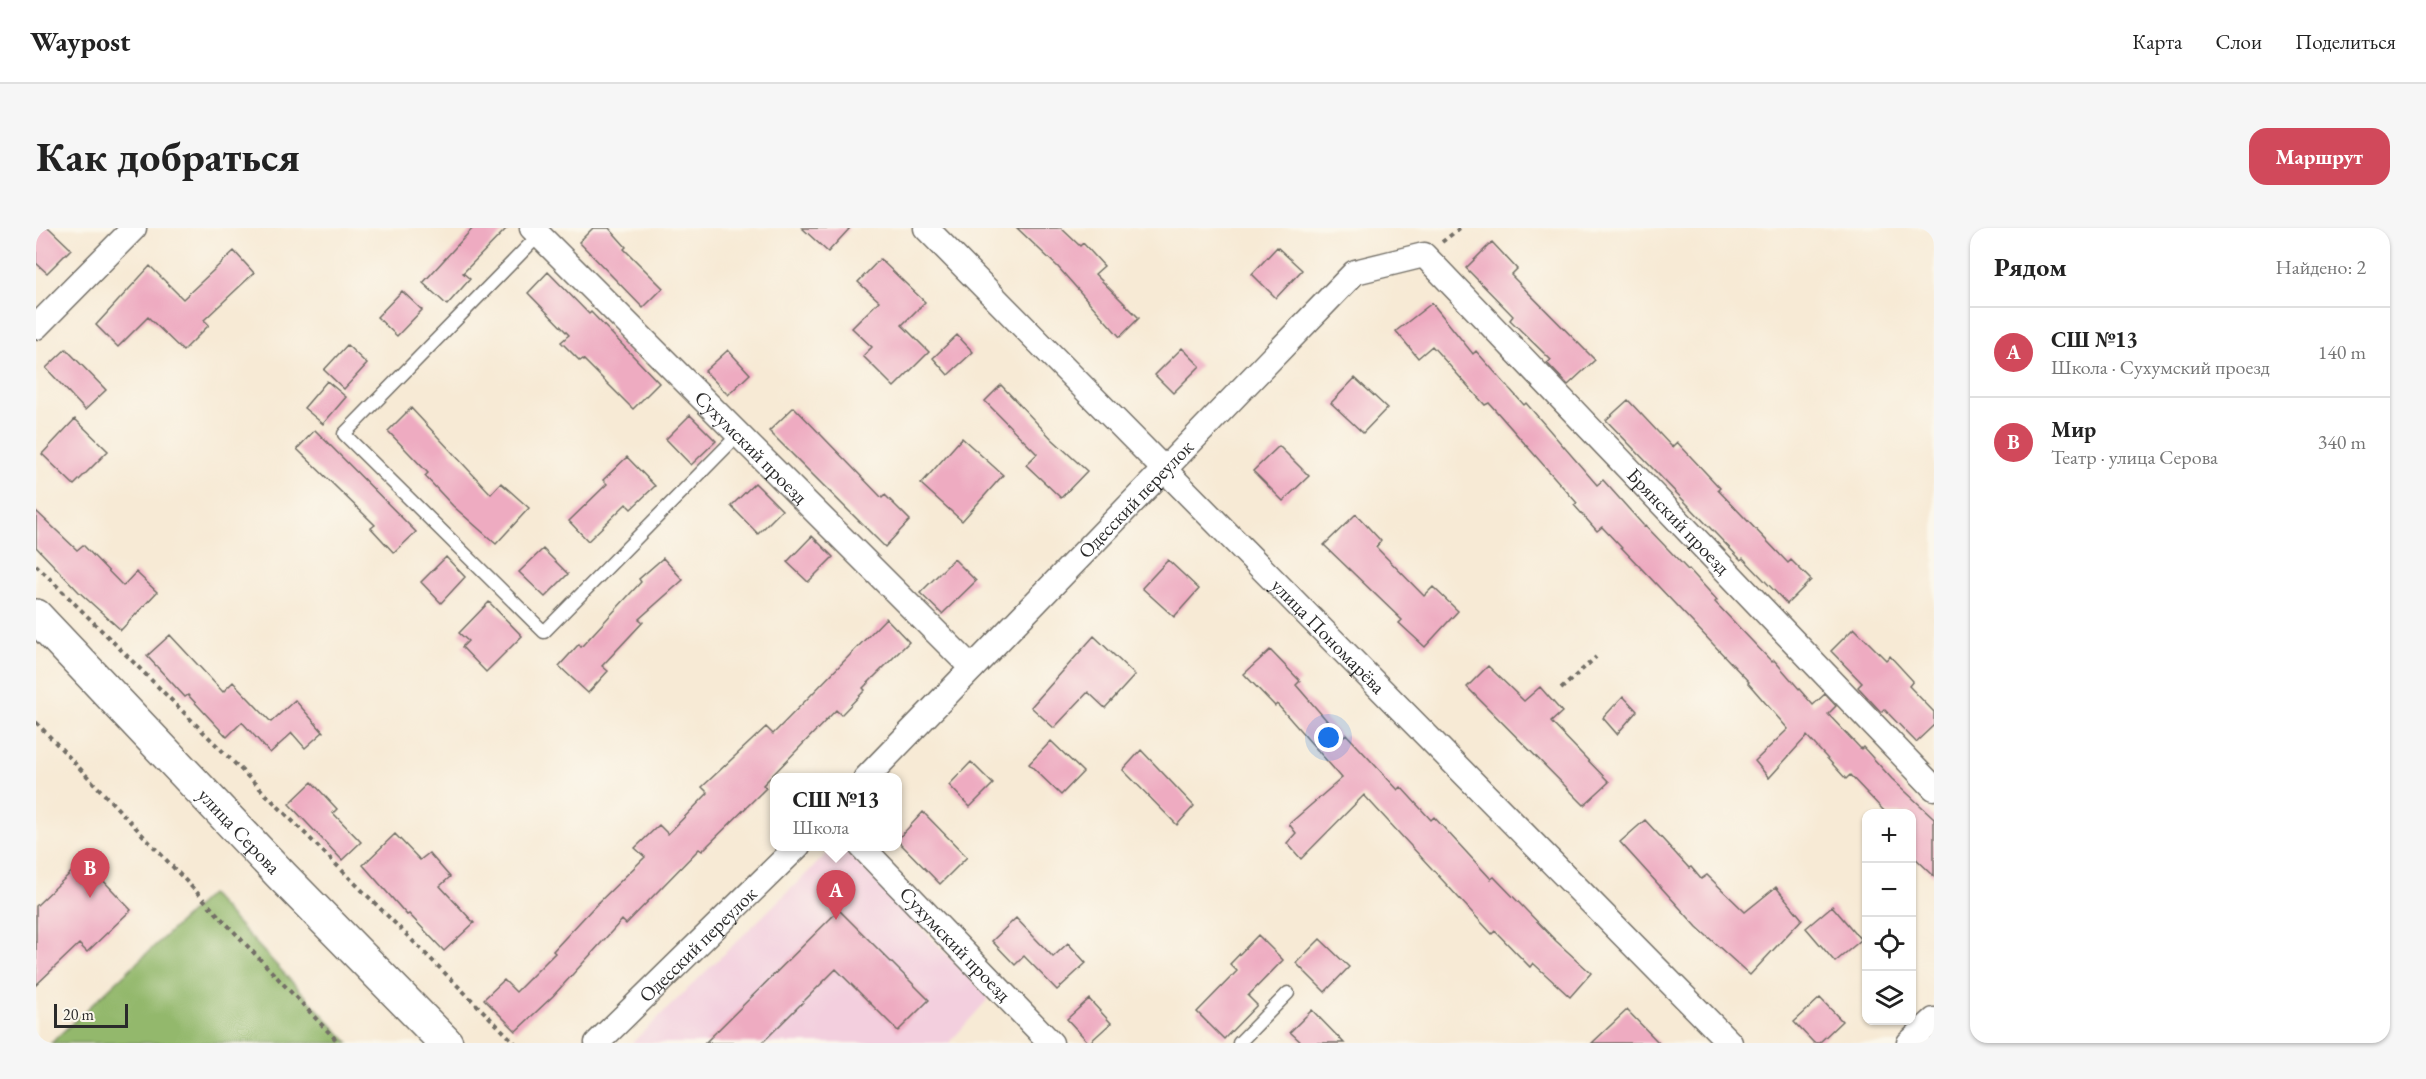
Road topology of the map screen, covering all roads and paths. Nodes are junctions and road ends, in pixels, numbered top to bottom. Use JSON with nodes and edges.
{"nodes":[{"id":1,"x":926,"y":228,"type":"edge"},
{"id":2,"x":125,"y":231,"type":"edge"},
{"id":3,"x":536,"y":232,"type":"edge"},
{"id":4,"x":1424,"y":255,"type":"joint"},
{"id":5,"x":36,"y":327,"type":"edge"},
{"id":6,"x":739,"y":434,"type":"junction"},
{"id":7,"x":1164,"y":468,"type":"junction"},
{"id":8,"x":36,"y":565,"type":"edge"},
{"id":9,"x":36,"y":616,"type":"edge"},
{"id":10,"x":1596,"y":657,"type":"dead end"},
{"id":11,"x":972,"y":668,"type":"junction"},
{"id":12,"x":1561,"y":689,"type":"dead end"},
{"id":13,"x":36,"y":722,"type":"edge"},
{"id":14,"x":870,"y":773,"type":"edge"},
{"id":15,"x":1934,"y":788,"type":"edge"},
{"id":16,"x":793,"y":851,"type":"edge"},
{"id":17,"x":866,"y":851,"type":"edge"},
{"id":18,"x":1288,"y":993,"type":"dead end"},
{"id":19,"x":1934,"y":1020,"type":"edge"},
{"id":20,"x":512,"y":1042,"type":"edge"},
{"id":21,"x":339,"y":1043,"type":"edge"},
{"id":22,"x":446,"y":1043,"type":"edge"},
{"id":23,"x":597,"y":1043,"type":"edge"},
{"id":24,"x":1052,"y":1043,"type":"edge"},
{"id":25,"x":1239,"y":1043,"type":"edge"},
{"id":26,"x":1730,"y":1043,"type":"edge"},
{"id":27,"x":1909,"y":1043,"type":"edge"}],
"edges":[{"from":1,"to":7,"type":"street","name":"улица Пономарёва"},
{"from":2,"to":5,"type":"street"},
{"from":3,"to":6,"type":"street","name":"Сухумский проезд"},
{"from":3,"to":6,"type":"lane"},
{"from":4,"to":7,"type":"street","name":"Одесский переулок"},
{"from":4,"to":15,"type":"street","name":"Брянский проезд"},
{"from":6,"to":11,"type":"street","name":"Сухумский проезд"},
{"from":7,"to":11,"type":"street","name":"Одесский переулок"},
{"from":7,"to":26,"type":"street","name":"улица Пономарёва"},
{"from":8,"to":20,"type":"path"},
{"from":9,"to":22,"type":"main road","name":"улица Серова"},
{"from":10,"to":12,"type":"path"},
{"from":11,"to":14,"type":"street","name":"Одесский переулок"},
{"from":13,"to":21,"type":"path"},
{"from":16,"to":23,"type":"street","name":"Одесский переулок"},
{"from":17,"to":24,"type":"street","name":"Сухумский проезд"},
{"from":18,"to":25,"type":"lane"},
{"from":19,"to":27,"type":"street"}]}
